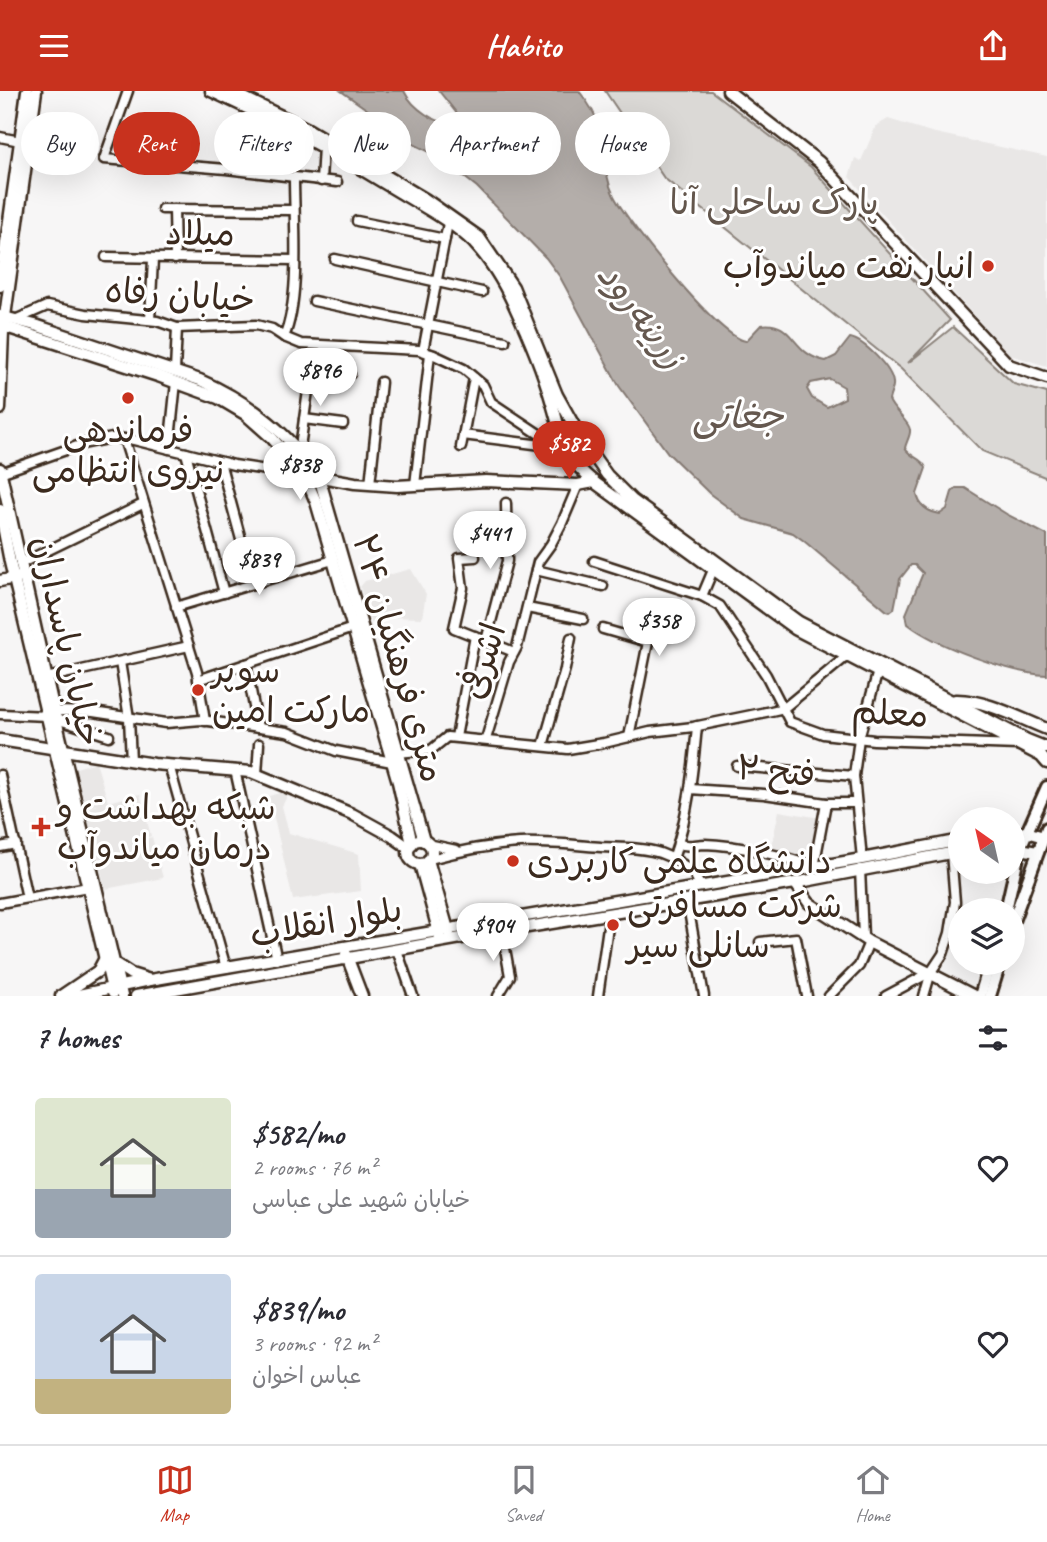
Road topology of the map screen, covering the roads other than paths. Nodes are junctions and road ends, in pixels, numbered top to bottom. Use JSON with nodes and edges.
{"nodes":[{"id":1,"x":27,"y":91,"type":"edge"},
{"id":2,"x":36,"y":91,"type":"edge"},
{"id":3,"x":128,"y":91,"type":"edge"},
{"id":4,"x":211,"y":91,"type":"edge"},
{"id":5,"x":230,"y":91,"type":"edge"},
{"id":6,"x":728,"y":91,"type":"edge"},
{"id":7,"x":0,"y":137,"type":"edge"},
{"id":8,"x":20,"y":141,"type":"junction"},
{"id":9,"x":323,"y":146,"type":"junction"},
{"id":10,"x":294,"y":178,"type":"junction"},
{"id":11,"x":321,"y":181,"type":"junction"},
{"id":12,"x":337,"y":182,"type":"dead end"},
{"id":13,"x":162,"y":209,"type":"dead end"},
{"id":14,"x":174,"y":209,"type":"junction"},
{"id":15,"x":294,"y":210,"type":"junction"},
{"id":16,"x":357,"y":222,"type":"dead end"},
{"id":17,"x":448,"y":223,"type":"junction"},
{"id":18,"x":445,"y":240,"type":"junction"},
{"id":19,"x":106,"y":257,"type":"dead end"},
{"id":20,"x":335,"y":258,"type":"dead end"},
{"id":21,"x":153,"y":259,"type":"junction"},
{"id":22,"x":174,"y":259,"type":"junction"},
{"id":23,"x":294,"y":260,"type":"junction"},
{"id":24,"x":436,"y":282,"type":"junction"},
{"id":25,"x":0,"y":286,"type":"edge"},
{"id":26,"x":482,"y":292,"type":"dead end"},
{"id":27,"x":314,"y":301,"type":"dead end"},
{"id":28,"x":150,"y":320,"type":"junction"},
{"id":29,"x":5,"y":321,"type":"edge"},
{"id":30,"x":428,"y":325,"type":"junction"},
{"id":31,"x":177,"y":328,"type":"junction"},
{"id":32,"x":284,"y":337,"type":"junction"},
{"id":33,"x":505,"y":341,"type":"dead end"},
{"id":34,"x":426,"y":352,"type":"junction"},
{"id":35,"x":350,"y":374,"type":"dead end"},
{"id":36,"x":175,"y":377,"type":"junction"},
{"id":37,"x":474,"y":378,"type":"junction"},
{"id":38,"x":1047,"y":378,"type":"edge"},
{"id":39,"x":381,"y":382,"type":"dead end"},
{"id":40,"x":0,"y":409,"type":"edge"},
{"id":41,"x":304,"y":419,"type":"junction"},
{"id":42,"x":343,"y":424,"type":"dead end"},
{"id":43,"x":576,"y":431,"type":"junction"},
{"id":44,"x":463,"y":435,"type":"junction"},
{"id":45,"x":561,"y":437,"type":"junction"},
{"id":46,"x":124,"y":439,"type":"junction"},
{"id":47,"x":461,"y":447,"type":"dead end"},
{"id":48,"x":169,"y":449,"type":"junction"},
{"id":49,"x":565,"y":449,"type":"junction"},
{"id":50,"x":186,"y":453,"type":"junction"},
{"id":51,"x":299,"y":454,"type":"junction"},
{"id":52,"x":596,"y":460,"type":"junction"},
{"id":53,"x":220,"y":462,"type":"junction"},
{"id":54,"x":0,"y":471,"type":"edge"},
{"id":55,"x":583,"y":473,"type":"junction"},
{"id":56,"x":311,"y":476,"type":"junction"},
{"id":57,"x":594,"y":482,"type":"junction"},
{"id":58,"x":370,"y":484,"type":"junction"},
{"id":59,"x":415,"y":485,"type":"junction"},
{"id":60,"x":578,"y":485,"type":"junction"},
{"id":61,"x":506,"y":503,"type":"dead end"},
{"id":62,"x":143,"y":504,"type":"junction"},
{"id":63,"x":0,"y":510,"type":"edge"},
{"id":64,"x":475,"y":557,"type":"dead end"},
{"id":65,"x":337,"y":558,"type":"junction"},
{"id":66,"x":594,"y":561,"type":"dead end"},
{"id":67,"x":20,"y":564,"type":"junction"},
{"id":68,"x":536,"y":570,"type":"junction"},
{"id":69,"x":713,"y":570,"type":"junction"},
{"id":70,"x":18,"y":577,"type":"junction"},
{"id":71,"x":0,"y":581,"type":"edge"},
{"id":72,"x":253,"y":584,"type":"junction"},
{"id":73,"x":603,"y":586,"type":"dead end"},
{"id":74,"x":224,"y":593,"type":"junction"},
{"id":75,"x":702,"y":596,"type":"junction"},
{"id":76,"x":176,"y":607,"type":"junction"},
{"id":77,"x":527,"y":608,"type":"junction"},
{"id":78,"x":583,"y":618,"type":"dead end"},
{"id":79,"x":353,"y":628,"type":"junction"},
{"id":80,"x":603,"y":629,"type":"dead end"},
{"id":81,"x":475,"y":636,"type":"junction"},
{"id":82,"x":571,"y":638,"type":"dead end"},
{"id":83,"x":486,"y":641,"type":"junction"},
{"id":84,"x":188,"y":646,"type":"junction"},
{"id":85,"x":514,"y":652,"type":"junction"},
{"id":86,"x":847,"y":656,"type":"junction"},
{"id":87,"x":120,"y":662,"type":"junction"},
{"id":88,"x":246,"y":664,"type":"junction"},
{"id":89,"x":878,"y":671,"type":"junction"},
{"id":90,"x":46,"y":678,"type":"junction"},
{"id":91,"x":198,"y":680,"type":"junction"},
{"id":92,"x":951,"y":700,"type":"junction"},
{"id":93,"x":784,"y":708,"type":"junction"},
{"id":94,"x":0,"y":714,"type":"edge"},
{"id":95,"x":52,"y":715,"type":"junction"},
{"id":96,"x":129,"y":718,"type":"junction"},
{"id":97,"x":205,"y":721,"type":"junction"},
{"id":98,"x":697,"y":726,"type":"junction"},
{"id":99,"x":258,"y":728,"type":"junction"},
{"id":100,"x":1047,"y":729,"type":"edge"},
{"id":101,"x":1002,"y":731,"type":"junction"},
{"id":102,"x":108,"y":736,"type":"dead end"},
{"id":103,"x":456,"y":737,"type":"junction"},
{"id":104,"x":629,"y":737,"type":"junction"},
{"id":105,"x":486,"y":739,"type":"junction"},
{"id":106,"x":859,"y":739,"type":"junction"},
{"id":107,"x":0,"y":740,"type":"edge"},
{"id":108,"x":259,"y":744,"type":"dead end"},
{"id":109,"x":543,"y":745,"type":"junction"},
{"id":110,"x":1021,"y":745,"type":"junction"},
{"id":111,"x":1047,"y":747,"type":"edge"},
{"id":112,"x":59,"y":749,"type":"junction"},
{"id":113,"x":395,"y":758,"type":"junction"},
{"id":114,"x":131,"y":761,"type":"junction"},
{"id":115,"x":1047,"y":762,"type":"edge"},
{"id":116,"x":169,"y":765,"type":"junction"},
{"id":117,"x":737,"y":766,"type":"dead end"},
{"id":118,"x":235,"y":770,"type":"junction"},
{"id":119,"x":257,"y":774,"type":"junction"},
{"id":120,"x":0,"y":775,"type":"edge"},
{"id":121,"x":854,"y":776,"type":"junction"},
{"id":122,"x":1047,"y":787,"type":"edge"},
{"id":123,"x":690,"y":789,"type":"junction"},
{"id":124,"x":2,"y":794,"type":"edge"},
{"id":125,"x":826,"y":803,"type":"junction"},
{"id":126,"x":856,"y":803,"type":"junction"},
{"id":127,"x":1026,"y":832,"type":"joint"},
{"id":128,"x":1045,"y":832,"type":"edge"},
{"id":129,"x":426,"y":842,"type":"junction"},
{"id":130,"x":678,"y":843,"type":"junction"},
{"id":131,"x":948,"y":843,"type":"edge"},
{"id":132,"x":16,"y":844,"type":"junction"},
{"id":133,"x":410,"y":846,"type":"junction"},
{"id":134,"x":0,"y":847,"type":"edge"},
{"id":135,"x":1026,"y":850,"type":"edge"},
{"id":136,"x":459,"y":851,"type":"junction"},
{"id":137,"x":1038,"y":852,"type":"junction"},
{"id":138,"x":948,"y":853,"type":"edge"},
{"id":139,"x":673,"y":859,"type":"junction"},
{"id":140,"x":426,"y":861,"type":"junction"},
{"id":141,"x":861,"y":864,"type":"junction"},
{"id":142,"x":814,"y":867,"type":"junction"},
{"id":143,"x":795,"y":883,"type":"junction"},
{"id":144,"x":955,"y":884,"type":"edge"},
{"id":145,"x":88,"y":887,"type":"junction"},
{"id":146,"x":700,"y":887,"type":"junction"},
{"id":147,"x":27,"y":898,"type":"junction"},
{"id":148,"x":702,"y":898,"type":"junction"},
{"id":149,"x":1021,"y":898,"type":"edge"},
{"id":150,"x":687,"y":900,"type":"junction"},
{"id":151,"x":0,"y":903,"type":"edge"},
{"id":152,"x":610,"y":913,"type":"junction"},
{"id":153,"x":502,"y":932,"type":"junction"},
{"id":154,"x":445,"y":936,"type":"junction"},
{"id":155,"x":866,"y":940,"type":"junction"},
{"id":156,"x":760,"y":942,"type":"dead end"},
{"id":157,"x":345,"y":948,"type":"junction"},
{"id":158,"x":397,"y":950,"type":"junction"},
{"id":159,"x":347,"y":959,"type":"junction"},
{"id":160,"x":277,"y":960,"type":"junction"},
{"id":161,"x":110,"y":961,"type":"junction"},
{"id":162,"x":226,"y":968,"type":"junction"},
{"id":163,"x":931,"y":972,"type":"junction"},
{"id":164,"x":986,"y":975,"type":"edge"},
{"id":165,"x":996,"y":975,"type":"edge"},
{"id":166,"x":153,"y":980,"type":"junction"},
{"id":167,"x":157,"y":991,"type":"junction"},
{"id":168,"x":117,"y":992,"type":"edge"},
{"id":169,"x":140,"y":995,"type":"edge"},
{"id":170,"x":61,"y":996,"type":"edge"},
{"id":171,"x":74,"y":996,"type":"edge"},
{"id":172,"x":362,"y":996,"type":"edge"},
{"id":173,"x":413,"y":996,"type":"edge"},
{"id":174,"x":498,"y":996,"type":"edge"},
{"id":175,"x":598,"y":996,"type":"edge"},
{"id":176,"x":704,"y":996,"type":"edge"},
{"id":177,"x":807,"y":996,"type":"edge"},
{"id":178,"x":829,"y":996,"type":"edge"},
{"id":179,"x":886,"y":996,"type":"edge"},
{"id":180,"x":924,"y":996,"type":"edge"},
{"id":181,"x":974,"y":996,"type":"edge"},
{"id":182,"x":979,"y":996,"type":"edge"},
{"id":183,"x":990,"y":996,"type":"edge"}],
"edges":[{"from":1,"to":8,"type":"main road"},
{"from":2,"to":29,"type":"main road"},
{"from":3,"to":10,"type":"street"},
{"from":4,"to":9,"type":"main road"},
{"from":5,"to":43,"type":"main road"},
{"from":6,"to":38,"type":"main road"},
{"from":7,"to":8,"type":"street"},
{"from":8,"to":25,"type":"main road"},
{"from":9,"to":11,"type":"street"},
{"from":9,"to":17,"type":"main road"},
{"from":10,"to":11,"type":"street"},
{"from":10,"to":15,"type":"street"},
{"from":11,"to":12,"type":"street"},
{"from":13,"to":14,"type":"street"},
{"from":14,"to":15,"type":"street"},
{"from":14,"to":22,"type":"street"},
{"from":15,"to":23,"type":"street"},
{"from":16,"to":18,"type":"street"},
{"from":17,"to":18,"type":"street"},
{"from":17,"to":45,"type":"main road"},
{"from":18,"to":24,"type":"street"},
{"from":19,"to":21,"type":"street","name":"میلاد"},
{"from":20,"to":24,"type":"street"},
{"from":21,"to":22,"type":"street","name":"میلاد"},
{"from":21,"to":28,"type":"street"},
{"from":22,"to":23,"type":"street","name":"میلاد"},
{"from":23,"to":32,"type":"street"},
{"from":24,"to":26,"type":"street"},
{"from":24,"to":30,"type":"street"},
{"from":27,"to":30,"type":"street"},
{"from":28,"to":29,"type":"street","name":"خیابان رفاه"},
{"from":28,"to":31,"type":"street","name":"خیابان رفاه"},
{"from":29,"to":36,"type":"main road","name":"۲۴ متری فرهنگیان"},
{"from":29,"to":40,"type":"main road"},
{"from":30,"to":33,"type":"street"},
{"from":30,"to":34,"type":"street"},
{"from":31,"to":32,"type":"street","name":"خیابان رفاه"},
{"from":31,"to":36,"type":"street"},
{"from":32,"to":34,"type":"street","name":"خیابان رفاه"},
{"from":34,"to":37,"type":"street","name":"خیابان رفاه"},
{"from":34,"to":59,"type":"street"},
{"from":35,"to":41,"type":"street"},
{"from":36,"to":48,"type":"street"},
{"from":36,"to":51,"type":"main road","name":"۲۴ متری فرهنگیان"},
{"from":36,"to":56,"type":"main road","name":"۲۴ متری فرهنگیان"},
{"from":37,"to":44,"type":"street"},
{"from":37,"to":45,"type":"street","name":"خیابان رفاه"},
{"from":39,"to":58,"type":"street"},
{"from":41,"to":42,"type":"street"},
{"from":41,"to":51,"type":"street"},
{"from":43,"to":45,"type":"main road"},
{"from":43,"to":52,"type":"main road"},
{"from":44,"to":47,"type":"street"},
{"from":44,"to":49,"type":"street"},
{"from":45,"to":49,"type":"main road"},
{"from":46,"to":48,"type":"street"},
{"from":46,"to":54,"type":"street"},
{"from":46,"to":62,"type":"street"},
{"from":48,"to":50,"type":"street"},
{"from":49,"to":55,"type":"main road"},
{"from":50,"to":53,"type":"street"},
{"from":50,"to":74,"type":"street"},
{"from":51,"to":56,"type":"main road","name":"۲۴ متری فرهنگیان"},
{"from":52,"to":55,"type":"main road"},
{"from":52,"to":92,"type":"main road"},
{"from":53,"to":56,"type":"street"},
{"from":53,"to":72,"type":"street"},
{"from":54,"to":67,"type":"main road","name":"خیابان پاسداران"},
{"from":55,"to":57,"type":"main road"},
{"from":56,"to":58,"type":"main road"},
{"from":56,"to":65,"type":"main road","name":"۲۴ متری فرهنگیان"},
{"from":57,"to":60,"type":"main road"},
{"from":57,"to":69,"type":"main road"},
{"from":58,"to":59,"type":"main road"},
{"from":59,"to":60,"type":"main road"},
{"from":60,"to":68,"type":"street","name":"اشرفی"},
{"from":61,"to":83,"type":"street"},
{"from":62,"to":67,"type":"street"},
{"from":62,"to":76,"type":"street"},
{"from":63,"to":70,"type":"main road","name":"خیابان پاسداران"},
{"from":64,"to":81,"type":"street"},
{"from":65,"to":72,"type":"street"},
{"from":65,"to":79,"type":"main road","name":"۲۴ متری فرهنگیان"},
{"from":65,"to":113,"type":"main road","name":"۲۴ متری فرهنگیان"},
{"from":66,"to":75,"type":"street"},
{"from":67,"to":70,"type":"main road","name":"خیابان پاسداران"},
{"from":68,"to":73,"type":"street"},
{"from":68,"to":77,"type":"street","name":"اشرفی"},
{"from":69,"to":75,"type":"street"},
{"from":69,"to":86,"type":"main road"},
{"from":70,"to":71,"type":"main road"},
{"from":70,"to":90,"type":"main road","name":"خیابان پاسداران"},
{"from":70,"to":95,"type":"main road"},
{"from":72,"to":74,"type":"street"},
{"from":74,"to":76,"type":"street"},
{"from":75,"to":93,"type":"street"},
{"from":76,"to":84,"type":"street"},
{"from":77,"to":78,"type":"street"},
{"from":77,"to":85,"type":"street","name":"اشرفی"},
{"from":79,"to":88,"type":"street"},
{"from":79,"to":113,"type":"main road","name":"۲۴ متری فرهنگیان"},
{"from":80,"to":104,"type":"street"},
{"from":81,"to":83,"type":"street"},
{"from":81,"to":103,"type":"street"},
{"from":82,"to":109,"type":"street"},
{"from":83,"to":85,"type":"street"},
{"from":84,"to":87,"type":"street"},
{"from":84,"to":91,"type":"street"},
{"from":85,"to":105,"type":"street","name":"اشرفی"},
{"from":86,"to":89,"type":"main road"},
{"from":86,"to":93,"type":"street"},
{"from":87,"to":90,"type":"street"},
{"from":87,"to":96,"type":"street"},
{"from":88,"to":91,"type":"street"},
{"from":88,"to":99,"type":"street"},
{"from":89,"to":101,"type":"main road"},
{"from":89,"to":106,"type":"street"},
{"from":90,"to":95,"type":"main road","name":"خیابان پاسداران"},
{"from":91,"to":97,"type":"street"},
{"from":92,"to":100,"type":"main road"},
{"from":92,"to":101,"type":"main road"},
{"from":93,"to":98,"type":"street"},
{"from":93,"to":106,"type":"street","name":"معلم"},
{"from":94,"to":95,"type":"street"},
{"from":95,"to":96,"type":"street"},
{"from":95,"to":102,"type":"street"},
{"from":95,"to":112,"type":"main road"},
{"from":96,"to":97,"type":"street"},
{"from":96,"to":114,"type":"street"},
{"from":97,"to":99,"type":"street"},
{"from":98,"to":104,"type":"street"},
{"from":98,"to":123,"type":"street"},
{"from":99,"to":113,"type":"street"},
{"from":101,"to":110,"type":"main road"},
{"from":101,"to":111,"type":"main road"},
{"from":103,"to":105,"type":"street"},
{"from":103,"to":113,"type":"street"},
{"from":104,"to":109,"type":"street"},
{"from":105,"to":109,"type":"street"},
{"from":106,"to":110,"type":"street","name":"معلم"},
{"from":106,"to":121,"type":"street"},
{"from":107,"to":112,"type":"main road"},
{"from":108,"to":119,"type":"street"},
{"from":110,"to":115,"type":"main road"},
{"from":112,"to":114,"type":"main road"},
{"from":112,"to":145,"type":"main road","name":"خیابان پاسداران"},
{"from":112,"to":161,"type":"main road","name":"خیابان پاسداران"},
{"from":113,"to":129,"type":"main road","name":"۲۴ متری فرهنگیان"},
{"from":113,"to":133,"type":"main road","name":"۲۴ متری فرهنگیان"},
{"from":114,"to":116,"type":"main road"},
{"from":116,"to":118,"type":"main road"},
{"from":116,"to":162,"type":"street"},
{"from":117,"to":121,"type":"street"},
{"from":118,"to":119,"type":"main road"},
{"from":118,"to":160,"type":"street"},
{"from":119,"to":133,"type":"main road"},
{"from":120,"to":124,"type":"street"},
{"from":121,"to":126,"type":"street"},
{"from":122,"to":127,"type":"highway"},
{"from":123,"to":125,"type":"street","name":"فتح ۲"},
{"from":123,"to":130,"type":"street"},
{"from":124,"to":132,"type":"street"},
{"from":125,"to":126,"type":"street","name":"فتح ۲"},
{"from":125,"to":142,"type":"street"},
{"from":126,"to":141,"type":"street"},
{"from":127,"to":128,"type":"main road"},
{"from":128,"to":137,"type":"highway"},
{"from":129,"to":133,"type":"main road"},
{"from":129,"to":136,"type":"street"},
{"from":129,"to":140,"type":"main road"},
{"from":130,"to":139,"type":"street"},
{"from":130,"to":142,"type":"street"},
{"from":131,"to":141,"type":"main road","name":"بلوار انقلاب"},
{"from":132,"to":134,"type":"street"},
{"from":132,"to":147,"type":"street"},
{"from":133,"to":140,"type":"main road"},
{"from":135,"to":137,"type":"main road"},
{"from":136,"to":139,"type":"street"},
{"from":136,"to":140,"type":"street"},
{"from":137,"to":149,"type":"highway"},
{"from":138,"to":141,"type":"main road","name":"بلوار انقلاب"},
{"from":139,"to":146,"type":"street"},
{"from":140,"to":154,"type":"main road"},
{"from":141,"to":142,"type":"main road","name":"بلوار انقلاب"},
{"from":141,"to":143,"type":"main road","name":"بلوار انقلاب"},
{"from":141,"to":155,"type":"street"},
{"from":142,"to":146,"type":"main road","name":"بلوار انقلاب"},
{"from":143,"to":148,"type":"main road","name":"بلوار انقلاب"},
{"from":143,"to":155,"type":"main road"},
{"from":144,"to":163,"type":"street"},
{"from":145,"to":147,"type":"street"},
{"from":145,"to":161,"type":"main road","name":"خیابان پاسداران"},
{"from":146,"to":148,"type":"main road"},
{"from":146,"to":154,"type":"main road","name":"بلوار انقلاب"},
{"from":147,"to":151,"type":"street"},
{"from":148,"to":150,"type":"main road","name":"بلوار انقلاب"},
{"from":150,"to":152,"type":"main road","name":"بلوار انقلاب"},
{"from":150,"to":176,"type":"street"},
{"from":152,"to":153,"type":"main road","name":"بلوار انقلاب"},
{"from":152,"to":175,"type":"street"},
{"from":153,"to":154,"type":"main road","name":"بلوار انقلاب"},
{"from":153,"to":174,"type":"street"},
{"from":154,"to":157,"type":"main road","name":"بلوار انقلاب"},
{"from":154,"to":158,"type":"main road","name":"بلوار انقلاب"},
{"from":155,"to":163,"type":"main road"},
{"from":155,"to":178,"type":"street"},
{"from":156,"to":177,"type":"street"},
{"from":157,"to":159,"type":"main road"},
{"from":157,"to":160,"type":"main road","name":"بلوار انقلاب"},
{"from":158,"to":159,"type":"main road","name":"بلوار انقلاب"},
{"from":158,"to":173,"type":"street"},
{"from":159,"to":167,"type":"main road","name":"بلوار انقلاب"},
{"from":159,"to":172,"type":"main road"},
{"from":160,"to":162,"type":"main road","name":"بلوار انقلاب"},
{"from":161,"to":166,"type":"main road"},
{"from":161,"to":168,"type":"main road","name":"خیابان پاسداران"},
{"from":161,"to":170,"type":"main road"},
{"from":162,"to":166,"type":"main road","name":"بلوار انقلاب"},
{"from":163,"to":179,"type":"street"},
{"from":163,"to":180,"type":"street"},
{"from":163,"to":181,"type":"main road"},
{"from":164,"to":182,"type":"highway"},
{"from":165,"to":183,"type":"highway"},
{"from":166,"to":167,"type":"main road"},
{"from":166,"to":168,"type":"main road","name":"بلوار انقلاب"},
{"from":167,"to":169,"type":"main road","name":"بلوار انقلاب"},
{"from":168,"to":171,"type":"main road","name":"بلوار انقلاب"}]}
